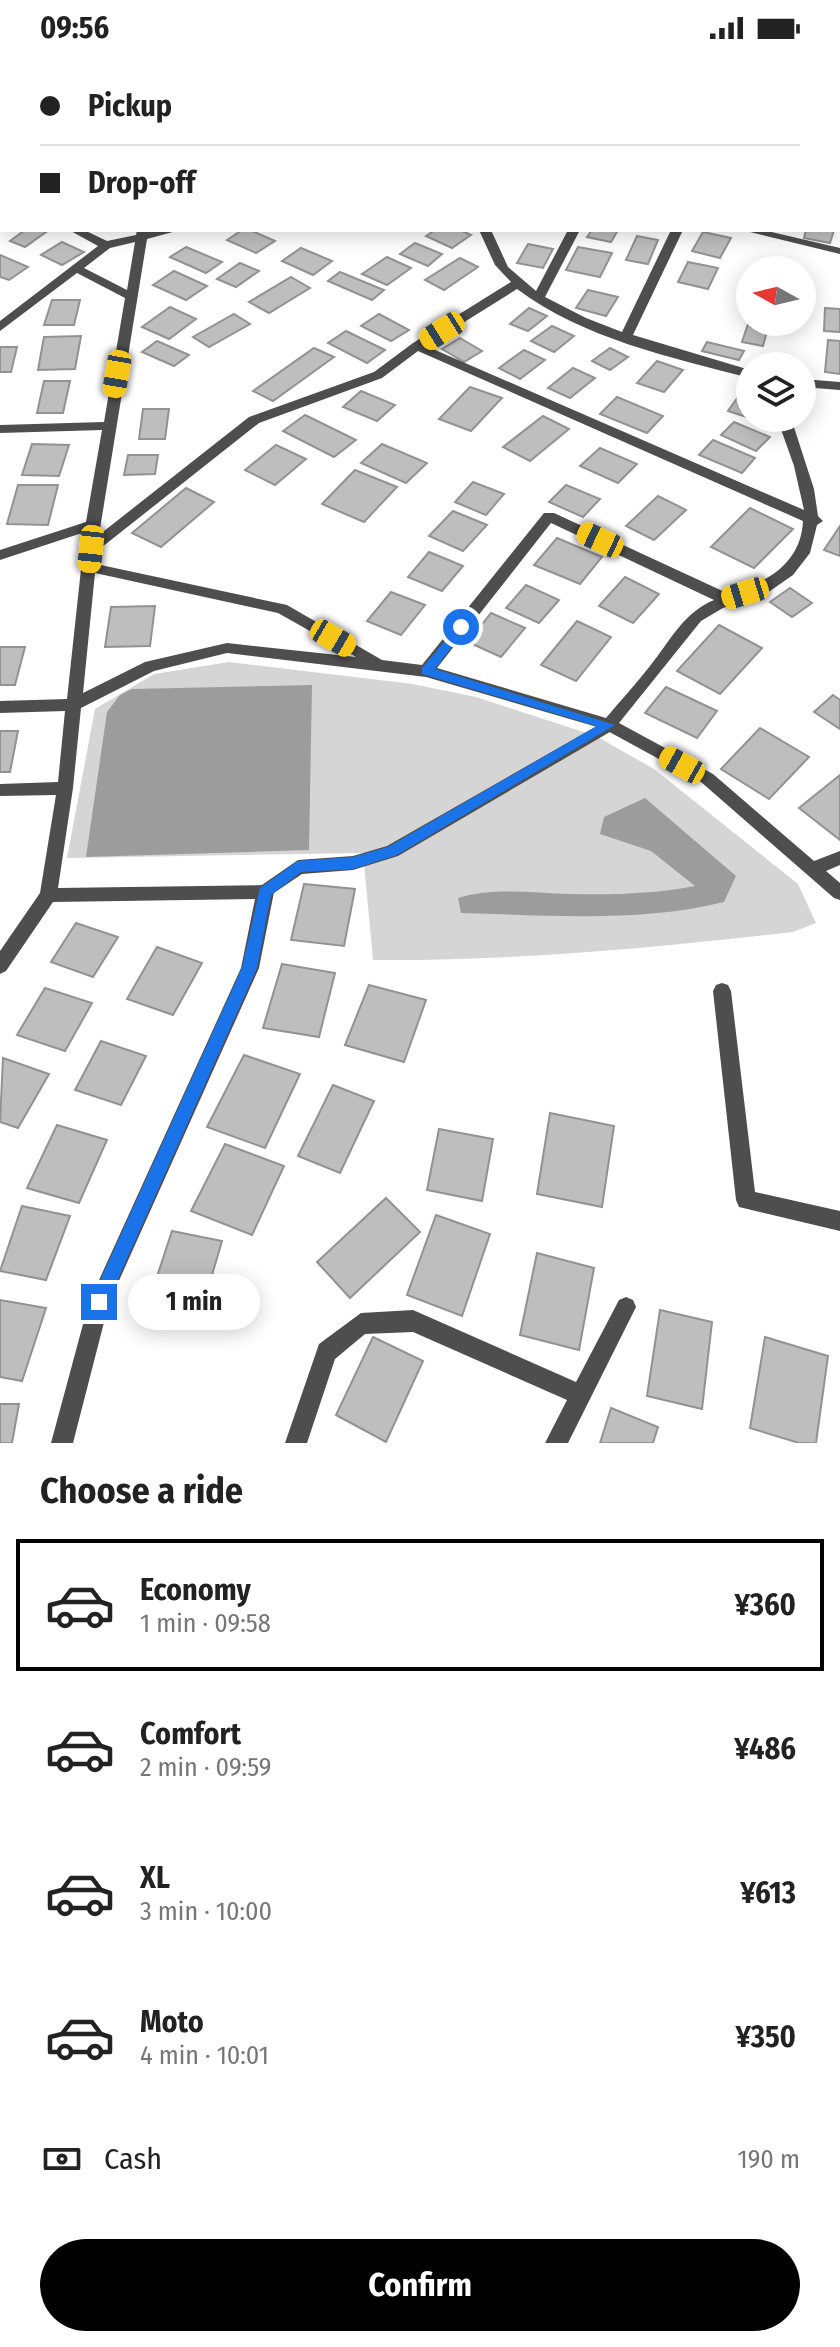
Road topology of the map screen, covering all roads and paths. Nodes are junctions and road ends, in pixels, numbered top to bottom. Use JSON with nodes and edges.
{"nodes":[{"id":1,"x":79,"y":232,"type":"edge"},
{"id":2,"x":486,"y":232,"type":"edge"},
{"id":3,"x":573,"y":232,"type":"edge"},
{"id":4,"x":676,"y":232,"type":"edge"},
{"id":5,"x":757,"y":232,"type":"edge"},
{"id":6,"x":142,"y":234,"type":"edge"},
{"id":7,"x":106,"y":245,"type":"junction"},
{"id":8,"x":840,"y":251,"type":"edge"},
{"id":9,"x":76,"y":268,"type":"junction"},
{"id":10,"x":518,"y":283,"type":"junction"},
{"id":11,"x":130,"y":296,"type":"junction"},
{"id":12,"x":538,"y":298,"type":"junction"},
{"id":13,"x":0,"y":327,"type":"edge"},
{"id":14,"x":627,"y":335,"type":"junction"},
{"id":15,"x":417,"y":346,"type":"junction"},
{"id":16,"x":736,"y":370,"type":"edge"},
{"id":17,"x":816,"y":384,"type":"edge"},
{"id":18,"x":840,"y":386,"type":"edge"},
{"id":19,"x":108,"y":426,"type":"junction"},
{"id":20,"x":0,"y":429,"type":"edge"},
{"id":21,"x":788,"y":432,"type":"edge"},
{"id":22,"x":816,"y":521,"type":"junction"},
{"id":23,"x":93,"y":525,"type":"junction"},
{"id":24,"x":91,"y":549,"type":"junction"},
{"id":25,"x":0,"y":555,"type":"edge"},
{"id":26,"x":89,"y":567,"type":"junction"},
{"id":27,"x":726,"y":599,"type":"junction"},
{"id":28,"x":383,"y":666,"type":"junction"},
{"id":29,"x":426,"y":671,"type":"junction"},
{"id":30,"x":73,"y":705,"type":"junction"},
{"id":31,"x":0,"y":707,"type":"edge"},
{"id":32,"x":609,"y":725,"type":"junction"},
{"id":33,"x":65,"y":788,"type":"junction"},
{"id":34,"x":0,"y":790,"type":"edge"},
{"id":35,"x":840,"y":858,"type":"edge"},
{"id":36,"x":812,"y":869,"type":"junction"},
{"id":37,"x":265,"y":892,"type":"junction"},
{"id":38,"x":840,"y":893,"type":"edge"},
{"id":39,"x":48,"y":895,"type":"junction"},
{"id":40,"x":0,"y":966,"type":"edge"},
{"id":41,"x":722,"y":991,"type":"dead end"},
{"id":42,"x":840,"y":1221,"type":"edge"},
{"id":43,"x":626,"y":1307,"type":"dead end"},
{"id":44,"x":581,"y":1395,"type":"junction"},
{"id":45,"x":62,"y":1443,"type":"edge"},
{"id":46,"x":296,"y":1443,"type":"edge"},
{"id":47,"x":556,"y":1443,"type":"edge"}],
"edges":[{"from":1,"to":7,"type":"street"},
{"from":2,"to":10,"type":"street"},
{"from":3,"to":12,"type":"street"},
{"from":4,"to":14,"type":"street"},
{"from":5,"to":8,"type":"street"},
{"from":6,"to":7,"type":"street"},
{"from":6,"to":11,"type":"street"},
{"from":7,"to":9,"type":"street"},
{"from":9,"to":11,"type":"street"},
{"from":9,"to":13,"type":"street"},
{"from":10,"to":12,"type":"street"},
{"from":10,"to":15,"type":"street"},
{"from":11,"to":19,"type":"street"},
{"from":12,"to":14,"type":"street"},
{"from":14,"to":16,"type":"street"},
{"from":15,"to":22,"type":"street"},
{"from":15,"to":24,"type":"street"},
{"from":17,"to":18,"type":"street"},
{"from":19,"to":20,"type":"street"},
{"from":19,"to":23,"type":"street"},
{"from":21,"to":22,"type":"street"},
{"from":22,"to":27,"type":"street"},
{"from":23,"to":24,"type":"street"},
{"from":23,"to":25,"type":"street"},
{"from":24,"to":26,"type":"street"},
{"from":26,"to":28,"type":"street"},
{"from":26,"to":30,"type":"street"},
{"from":27,"to":29,"type":"street"},
{"from":27,"to":32,"type":"street"},
{"from":28,"to":29,"type":"street"},
{"from":28,"to":30,"type":"street"},
{"from":29,"to":32,"type":"street"},
{"from":30,"to":31,"type":"street"},
{"from":30,"to":33,"type":"street"},
{"from":32,"to":36,"type":"street"},
{"from":32,"to":37,"type":"street"},
{"from":33,"to":34,"type":"street"},
{"from":33,"to":39,"type":"street"},
{"from":35,"to":36,"type":"street"},
{"from":36,"to":38,"type":"street"},
{"from":37,"to":39,"type":"street"},
{"from":37,"to":45,"type":"street"},
{"from":39,"to":40,"type":"street"},
{"from":41,"to":42,"type":"street"},
{"from":43,"to":44,"type":"street"},
{"from":44,"to":46,"type":"street"},
{"from":44,"to":47,"type":"street"}]}
